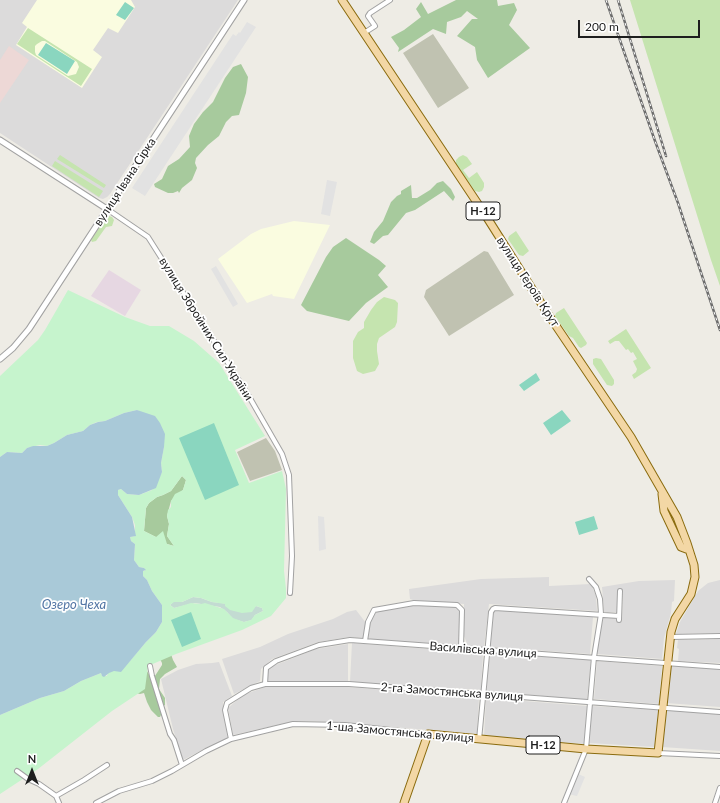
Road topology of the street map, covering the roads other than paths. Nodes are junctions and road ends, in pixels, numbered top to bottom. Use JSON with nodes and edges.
{"nodes":[{"id":1,"x":244,"y":0,"type":"edge"},
{"id":2,"x":342,"y":0,"type":"edge"},
{"id":3,"x":390,"y":0,"type":"edge"},
{"id":4,"x":364,"y":33,"type":"junction"},
{"id":5,"x":0,"y":140,"type":"edge"},
{"id":6,"x":107,"y":209,"type":"junction"},
{"id":7,"x":0,"y":359,"type":"edge"},
{"id":8,"x":589,"y":579,"type":"dead end"},
{"id":9,"x":620,"y":591,"type":"dead end"},
{"id":10,"x":290,"y":593,"type":"dead end"},
{"id":11,"x":601,"y":614,"type":"junction"},
{"id":12,"x":720,"y":636,"type":"edge"},
{"id":13,"x":670,"y":637,"type":"junction"},
{"id":14,"x":365,"y":641,"type":"junction"},
{"id":15,"x":461,"y":649,"type":"junction"},
{"id":16,"x":487,"y":650,"type":"junction"},
{"id":17,"x":594,"y":657,"type":"junction"},
{"id":18,"x":667,"y":663,"type":"junction"},
{"id":19,"x":150,"y":666,"type":"dead end"},
{"id":20,"x":720,"y":667,"type":"edge"},
{"id":21,"x":265,"y":684,"type":"junction"},
{"id":22,"x":482,"y":694,"type":"junction"},
{"id":23,"x":591,"y":703,"type":"junction"},
{"id":24,"x":662,"y":708,"type":"junction"},
{"id":25,"x":720,"y":712,"type":"edge"},
{"id":26,"x":428,"y":734,"type":"junction"},
{"id":27,"x":231,"y":739,"type":"junction"},
{"id":28,"x":479,"y":740,"type":"junction"},
{"id":29,"x":586,"y":749,"type":"junction"},
{"id":30,"x":658,"y":753,"type":"junction"},
{"id":31,"x":720,"y":756,"type":"edge"},
{"id":32,"x":182,"y":765,"type":"junction"},
{"id":33,"x":107,"y":766,"type":"dead end"},
{"id":34,"x":17,"y":771,"type":"dead end"},
{"id":35,"x":720,"y":788,"type":"edge"},
{"id":36,"x":56,"y":796,"type":"junction"},
{"id":37,"x":59,"y":803,"type":"edge"},
{"id":38,"x":96,"y":803,"type":"edge"},
{"id":39,"x":404,"y":803,"type":"edge"},
{"id":40,"x":564,"y":803,"type":"edge"},
{"id":41,"x":715,"y":803,"type":"edge"}],
"edges":[{"from":1,"to":6,"type":"street","name":"вулиця Івана Сірка"},
{"from":2,"to":4,"type":"main road","name":"вулиця Героїв Крут","number":"Н-12"},
{"from":3,"to":4,"type":"street"},
{"from":4,"to":13,"type":"main road","name":"вулиця Героїв Крут","number":"Н-12"},
{"from":5,"to":6,"type":"street","name":"вулиця Збройних Сил України"},
{"from":6,"to":7,"type":"street","name":"вулиця Івана Сірка"},
{"from":6,"to":10,"type":"street","name":"вулиця Збройних Сил України"},
{"from":8,"to":11,"type":"street"},
{"from":9,"to":11,"type":"street"},
{"from":11,"to":16,"type":"street"},
{"from":11,"to":17,"type":"street"},
{"from":12,"to":13,"type":"street"},
{"from":13,"to":18,"type":"main road","number":"Н-12"},
{"from":14,"to":15,"type":"street","name":"Василівська вулиця"},
{"from":14,"to":15,"type":"street"},
{"from":14,"to":21,"type":"street","name":"Василівська вулиця"},
{"from":15,"to":16,"type":"street","name":"Василівська вулиця"},
{"from":16,"to":17,"type":"street","name":"Василівська вулиця"},
{"from":16,"to":22,"type":"street"},
{"from":17,"to":18,"type":"street","name":"Василівська вулиця"},
{"from":17,"to":23,"type":"street"},
{"from":18,"to":20,"type":"street","name":"Василівська вулиця"},
{"from":18,"to":24,"type":"main road","number":"Н-12"},
{"from":19,"to":32,"type":"street"},
{"from":21,"to":22,"type":"street","name":"2-га Замостянська вулиця"},
{"from":21,"to":27,"type":"street","name":"2-га Замостянська вулиця"},
{"from":22,"to":23,"type":"street","name":"2-га Замостянська вулиця"},
{"from":22,"to":28,"type":"street"},
{"from":23,"to":24,"type":"street","name":"2-га Замостянська вулиця"},
{"from":23,"to":29,"type":"street"},
{"from":24,"to":25,"type":"street","name":"2-га Замостянська вулиця"},
{"from":24,"to":30,"type":"main road","number":"Н-12"},
{"from":26,"to":27,"type":"street","name":"1-ша Замостянська вулиця"},
{"from":26,"to":28,"type":"main road","name":"1-ша Замостянська вулиця","number":"Н-12"},
{"from":26,"to":39,"type":"main road"},
{"from":27,"to":32,"type":"street","name":"1-ша Замостянська вулиця"},
{"from":28,"to":29,"type":"main road","name":"1-ша Замостянська вулиця","number":"Н-12"},
{"from":29,"to":30,"type":"main road","name":"1-ша Замостянська вулиця","number":"Н-12"},
{"from":29,"to":40,"type":"street"},
{"from":30,"to":31,"type":"street","name":"1-ша Замостянська вулиця"},
{"from":32,"to":38,"type":"street","name":"1-ша Замостянська вулиця"},
{"from":33,"to":36,"type":"street"},
{"from":34,"to":36,"type":"street"},
{"from":35,"to":41,"type":"street"},
{"from":36,"to":37,"type":"street"}]}
